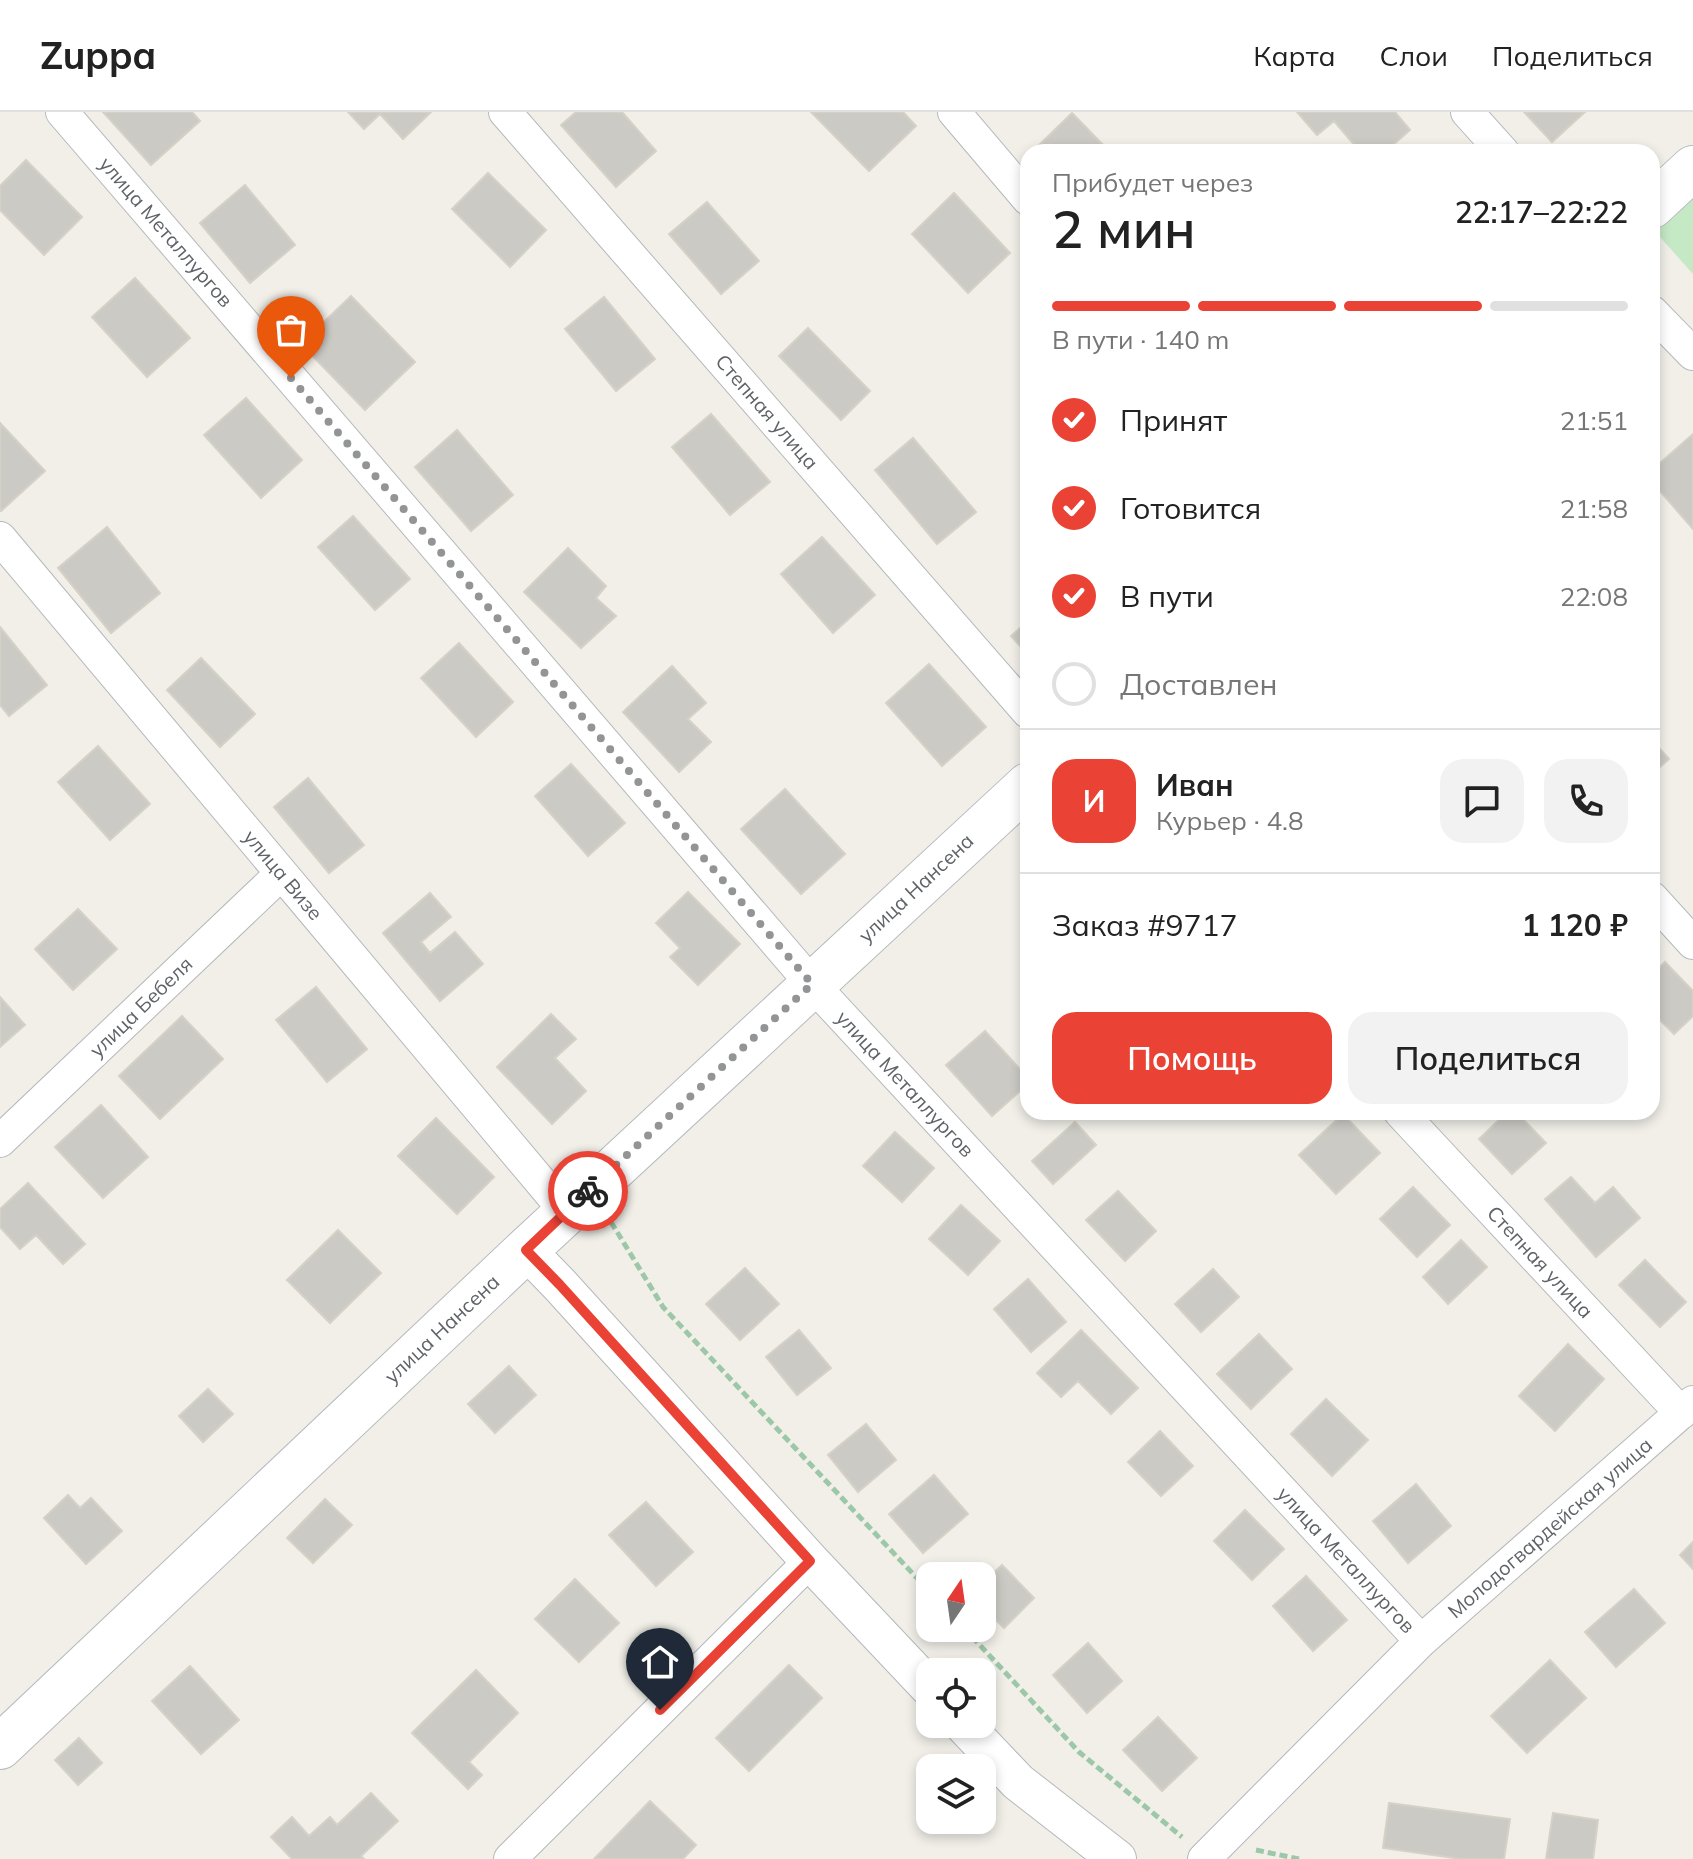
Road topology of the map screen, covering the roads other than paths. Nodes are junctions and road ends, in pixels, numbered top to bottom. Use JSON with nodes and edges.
{"nodes":[{"id":1,"x":62,"y":112,"type":"edge"},
{"id":2,"x":505,"y":112,"type":"edge"},
{"id":3,"x":954,"y":112,"type":"edge"},
{"id":4,"x":1467,"y":112,"type":"edge"},
{"id":5,"x":1496,"y":144,"type":"edge"},
{"id":6,"x":1693,"y":168,"type":"edge"},
{"id":7,"x":1020,"y":190,"type":"edge"},
{"id":8,"x":1660,"y":199,"type":"edge"},
{"id":9,"x":1660,"y":320,"type":"edge"},
{"id":10,"x":1693,"y":354,"type":"edge"},
{"id":11,"x":0,"y":538,"type":"edge"},
{"id":12,"x":1020,"y":703,"type":"edge"},
{"id":13,"x":1020,"y":792,"type":"edge"},
{"id":14,"x":281,"y":874,"type":"junction"},
{"id":15,"x":1660,"y":907,"type":"edge"},
{"id":16,"x":1693,"y":943,"type":"edge"},
{"id":17,"x":812,"y":984,"type":"junction"},
{"id":18,"x":1408,"y":1120,"type":"edge"},
{"id":19,"x":0,"y":1141,"type":"edge"},
{"id":20,"x":566,"y":1212,"type":"junction"},
{"id":21,"x":526,"y":1250,"type":"junction"},
{"id":22,"x":1687,"y":1407,"type":"edge"},
{"id":23,"x":810,"y":1561,"type":"junction"},
{"id":24,"x":1421,"y":1641,"type":"junction"},
{"id":25,"x":916,"y":1673,"type":"edge"},
{"id":26,"x":976,"y":1738,"type":"edge"},
{"id":27,"x":0,"y":1747,"type":"edge"},
{"id":28,"x":1206,"y":1857,"type":"edge"},
{"id":29,"x":510,"y":1859,"type":"edge"},
{"id":30,"x":1117,"y":1859,"type":"edge"}],
"edges":[{"from":1,"to":17,"type":"street","name":"улица Металлургов"},
{"from":2,"to":12,"type":"street","name":"Степная улица"},
{"from":3,"to":7,"type":"street"},
{"from":4,"to":5,"type":"street"},
{"from":6,"to":8,"type":"main road"},
{"from":9,"to":10,"type":"street"},
{"from":11,"to":14,"type":"street","name":"улица Визе"},
{"from":13,"to":17,"type":"main road","name":"улица Нансена"},
{"from":14,"to":19,"type":"street","name":"улица Бебеля"},
{"from":14,"to":20,"type":"street","name":"улица Визе"},
{"from":15,"to":16,"type":"street"},
{"from":17,"to":20,"type":"main road","name":"улица Нансена"},
{"from":17,"to":24,"type":"street","name":"улица Металлургов"},
{"from":18,"to":22,"type":"street","name":"Степная улица"},
{"from":20,"to":21,"type":"main road","name":"улица Нансена"},
{"from":21,"to":23,"type":"street"},
{"from":21,"to":27,"type":"main road","name":"улица Нансена"},
{"from":22,"to":24,"type":"street","name":"Молодогвардейская улица"},
{"from":23,"to":25,"type":"street"},
{"from":23,"to":29,"type":"street"},
{"from":24,"to":28,"type":"street","name":"Молодогвардейская улица"},
{"from":26,"to":30,"type":"street"}]}
